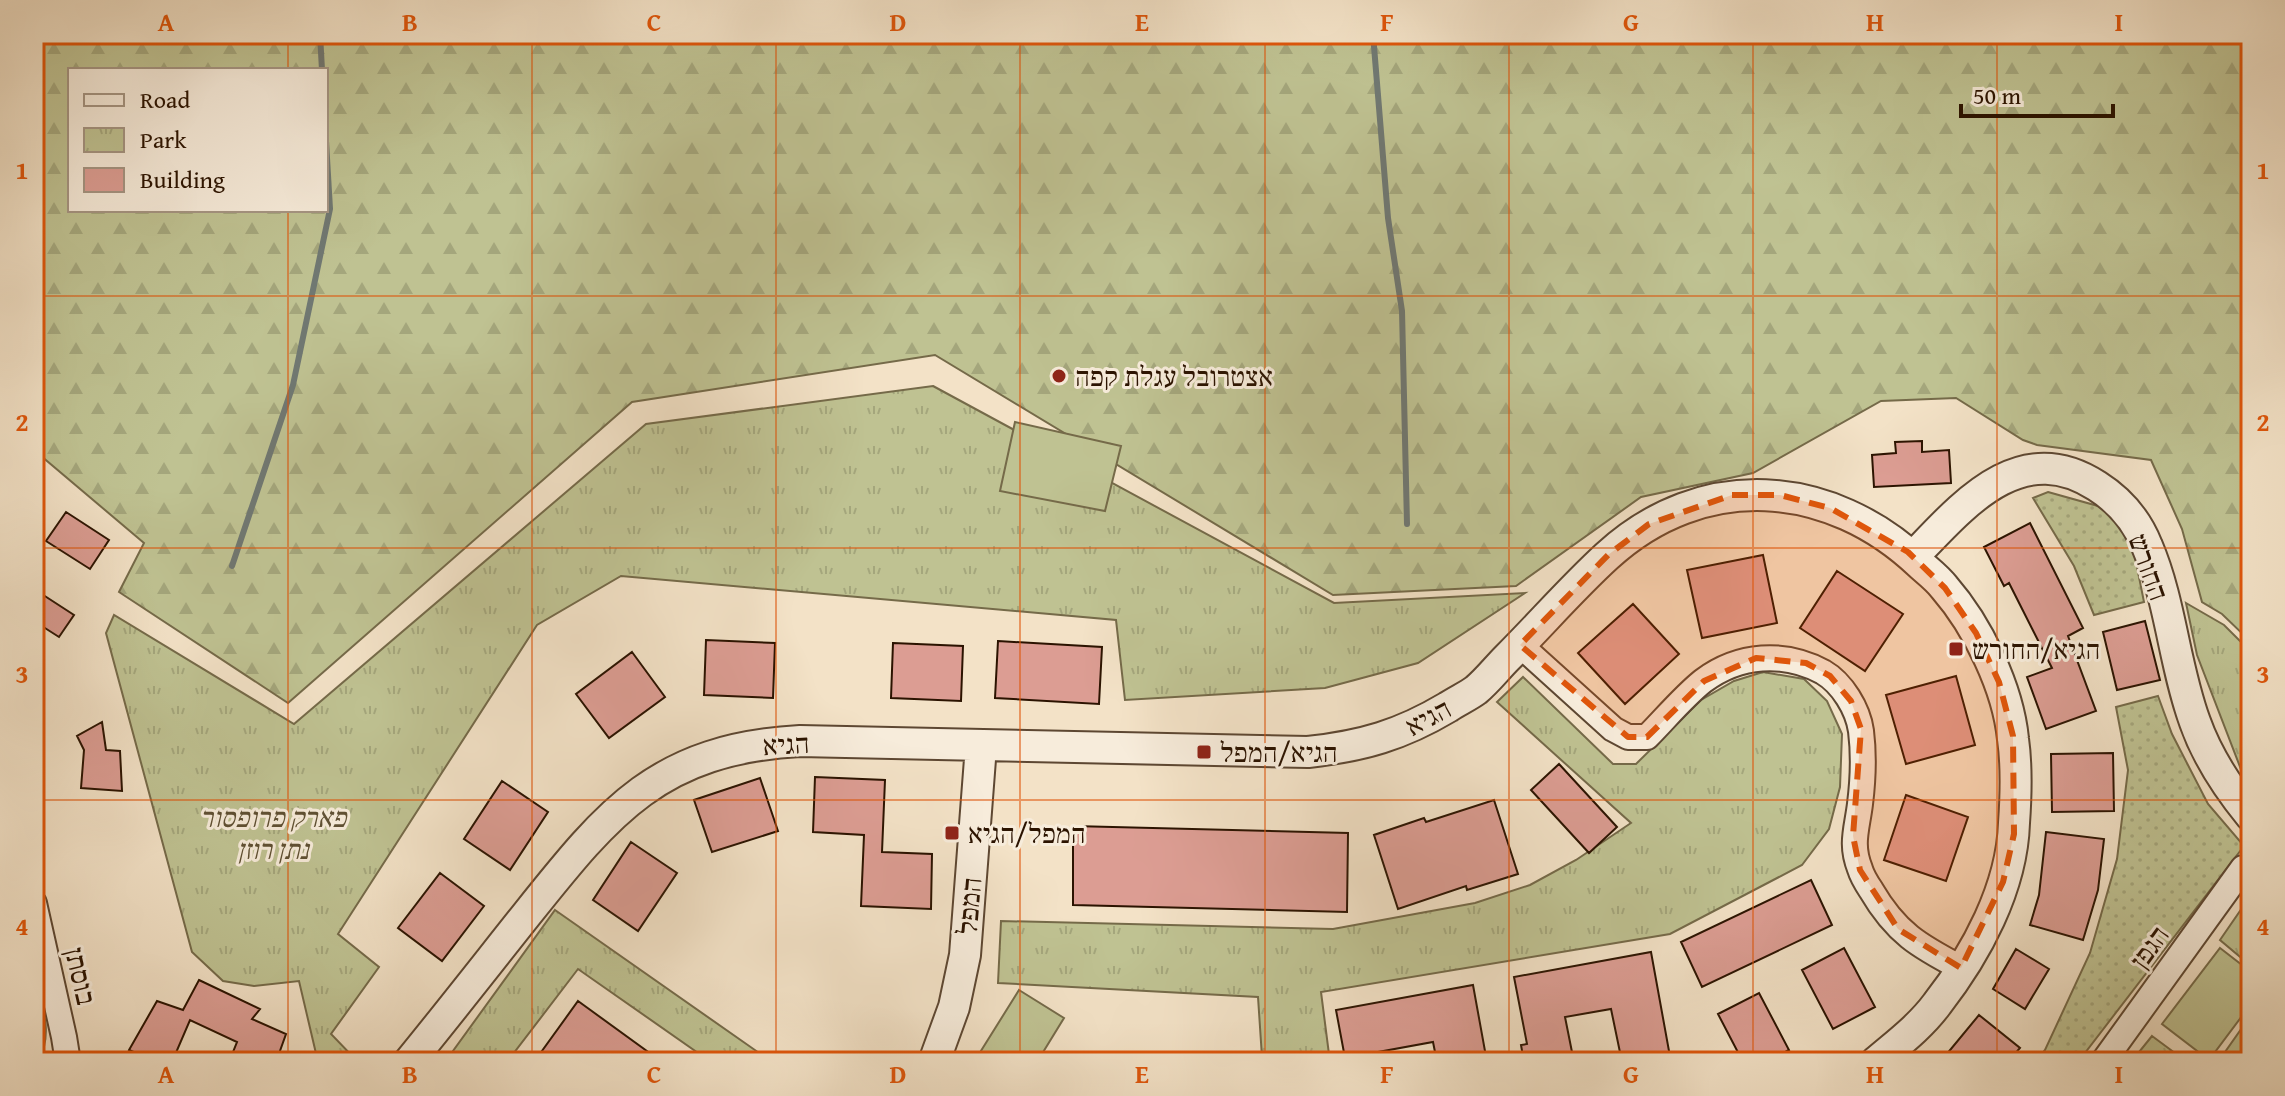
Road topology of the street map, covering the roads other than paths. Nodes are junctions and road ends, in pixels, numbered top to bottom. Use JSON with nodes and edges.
{"nodes":[{"id":1,"x":1913,"y":557,"type":"junction"},
{"id":2,"x":1520,"y":645,"type":"junction"},
{"id":3,"x":981,"y":746,"type":"junction"},
{"id":4,"x":2251,"y":816,"type":"edge"},
{"id":5,"x":2243,"y":868,"type":"dead end"},
{"id":6,"x":34,"y":903,"type":"edge"},
{"id":7,"x":1961,"y":968,"type":"junction"},
{"id":8,"x":68,"y":1062,"type":"edge"},
{"id":9,"x":409,"y":1062,"type":"edge"},
{"id":10,"x":934,"y":1062,"type":"edge"},
{"id":11,"x":1876,"y":1062,"type":"edge"},
{"id":12,"x":2103,"y":1062,"type":"edge"}],
"edges":[{"from":1,"to":2,"type":"street","name":"הגיא"},
{"from":1,"to":4,"type":"street","name":"החורש"},
{"from":1,"to":7,"type":"street","name":"הגיא"},
{"from":2,"to":3,"type":"street","name":"הגיא"},
{"from":2,"to":7,"type":"street"},
{"from":3,"to":9,"type":"street","name":"הגיא"},
{"from":3,"to":10,"type":"street","name":"המפל"},
{"from":5,"to":12,"type":"street","name":"הגפן"},
{"from":6,"to":8,"type":"street","name":"בוסתן"},
{"from":7,"to":11,"type":"street","name":"הגיא"}]}
